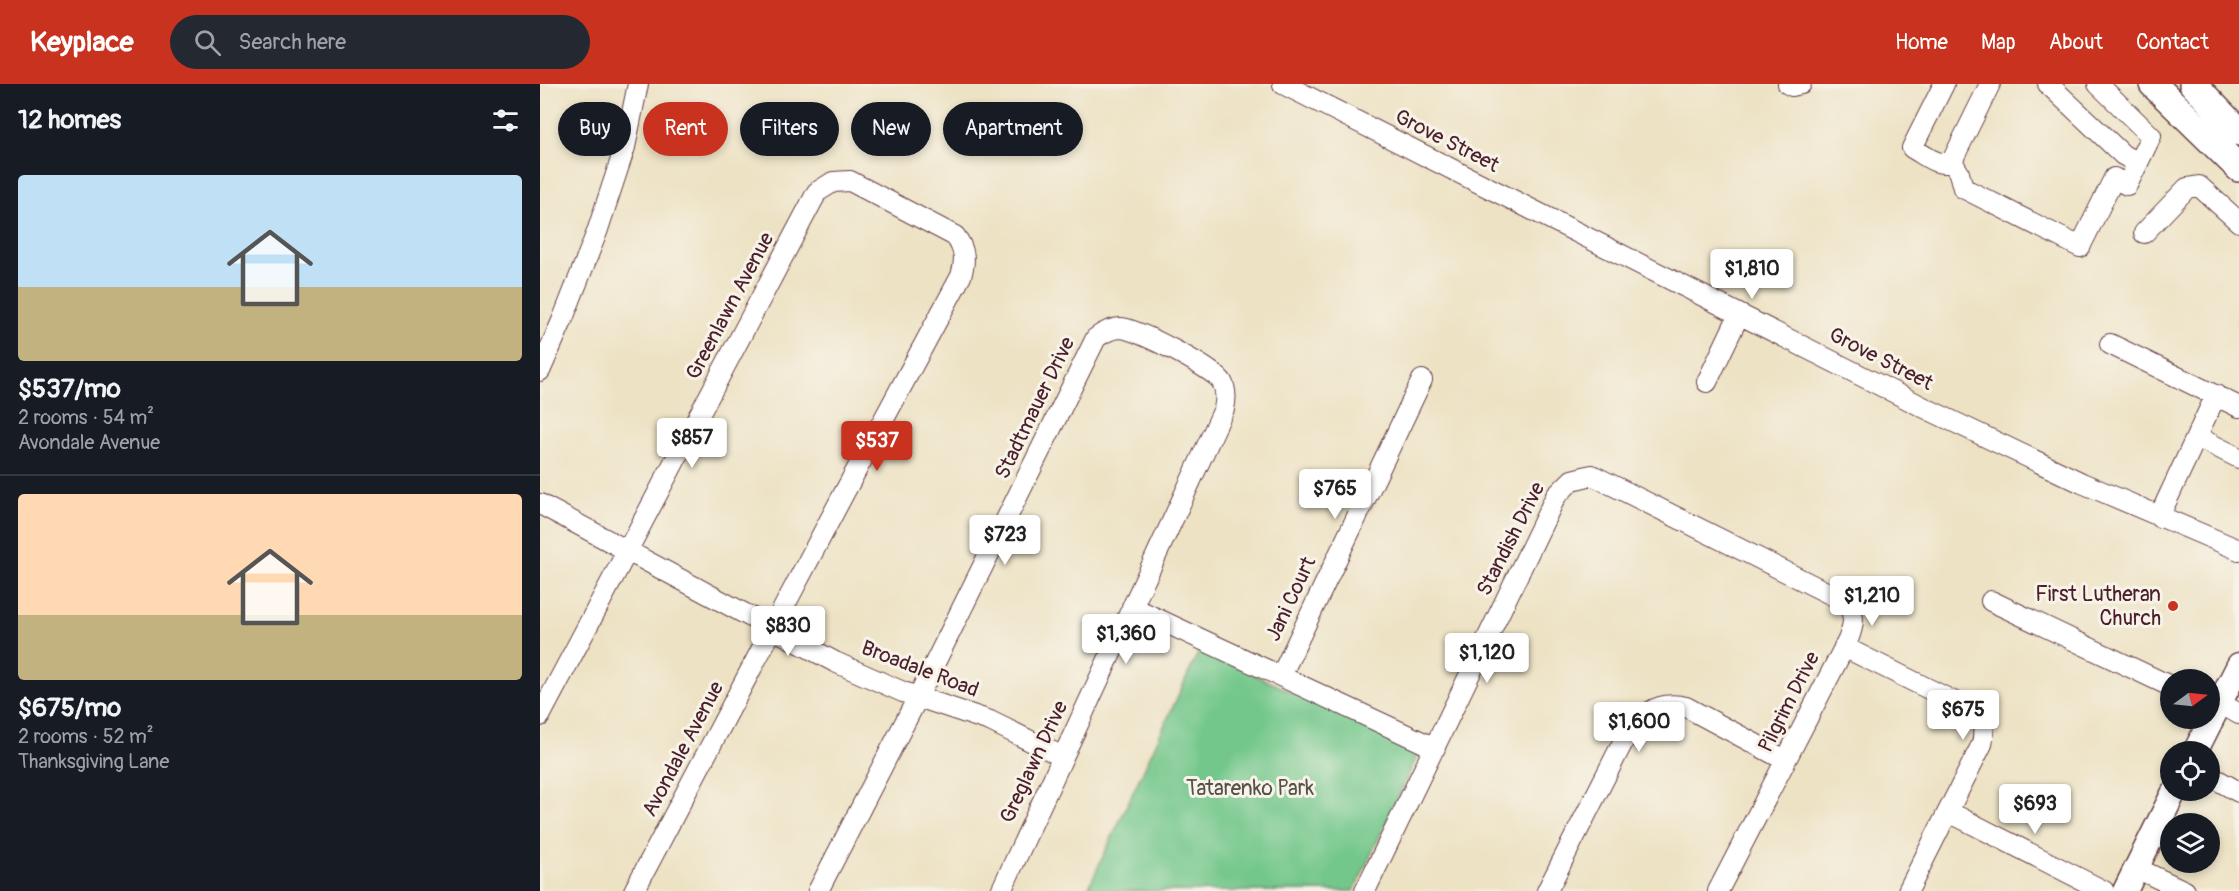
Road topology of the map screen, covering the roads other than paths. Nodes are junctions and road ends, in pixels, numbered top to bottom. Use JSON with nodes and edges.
{"nodes":[{"id":1,"x":638,"y":84,"type":"edge"},
{"id":2,"x":1283,"y":84,"type":"edge"},
{"id":3,"x":1788,"y":84,"type":"edge"},
{"id":4,"x":1801,"y":84,"type":"edge"},
{"id":5,"x":1944,"y":84,"type":"edge"},
{"id":6,"x":1990,"y":84,"type":"edge"},
{"id":7,"x":2048,"y":84,"type":"edge"},
{"id":8,"x":2098,"y":84,"type":"edge"},
{"id":9,"x":2153,"y":84,"type":"edge"},
{"id":10,"x":2195,"y":84,"type":"edge"},
{"id":11,"x":2239,"y":109,"type":"edge"},
{"id":12,"x":2239,"y":132,"type":"edge"},
{"id":13,"x":1952,"y":161,"type":"junction"},
{"id":14,"x":2138,"y":163,"type":"junction"},
{"id":15,"x":2239,"y":168,"type":"edge"},
{"id":16,"x":811,"y":204,"type":"joint"},
{"id":17,"x":2239,"y":222,"type":"edge"},
{"id":18,"x":2144,"y":233,"type":"dead end"},
{"id":19,"x":1739,"y":315,"type":"junction"},
{"id":20,"x":2110,"y":344,"type":"dead end"},
{"id":21,"x":540,"y":371,"type":"edge"},
{"id":22,"x":1422,"y":380,"type":"dead end"},
{"id":23,"x":1707,"y":382,"type":"dead end"},
{"id":24,"x":2216,"y":395,"type":"junction"},
{"id":25,"x":2239,"y":407,"type":"edge"},
{"id":26,"x":1217,"y":424,"type":"joint"},
{"id":27,"x":2197,"y":437,"type":"junction"},
{"id":28,"x":2239,"y":458,"type":"edge"},
{"id":29,"x":1616,"y":486,"type":"joint"},
{"id":30,"x":540,"y":504,"type":"edge"},
{"id":31,"x":2159,"y":517,"type":"junction"},
{"id":32,"x":2239,"y":550,"type":"edge"},
{"id":33,"x":628,"y":551,"type":"junction"},
{"id":34,"x":1991,"y":601,"type":"dead end"},
{"id":35,"x":1132,"y":607,"type":"junction"},
{"id":36,"x":773,"y":628,"type":"junction"},
{"id":37,"x":1844,"y":647,"type":"junction"},
{"id":38,"x":2239,"y":665,"type":"edge"},
{"id":39,"x":1281,"y":676,"type":"junction"},
{"id":40,"x":2160,"y":681,"type":"edge"},
{"id":41,"x":918,"y":697,"type":"junction"},
{"id":42,"x":2221,"y":708,"type":"edge"},
{"id":43,"x":540,"y":716,"type":"edge"},
{"id":44,"x":2202,"y":741,"type":"edge"},
{"id":45,"x":1435,"y":748,"type":"junction"},
{"id":46,"x":1063,"y":757,"type":"junction"},
{"id":47,"x":1785,"y":760,"type":"junction"},
{"id":48,"x":2220,"y":782,"type":"edge"},
{"id":49,"x":2239,"y":792,"type":"edge"},
{"id":50,"x":2170,"y":801,"type":"edge"},
{"id":51,"x":1949,"y":812,"type":"junction"},
{"id":52,"x":2136,"y":868,"type":"junction"},
{"id":53,"x":634,"y":891,"type":"edge"},
{"id":54,"x":818,"y":891,"type":"edge"},
{"id":55,"x":1001,"y":891,"type":"edge"},
{"id":56,"x":1365,"y":891,"type":"edge"},
{"id":57,"x":1547,"y":891,"type":"edge"},
{"id":58,"x":1718,"y":891,"type":"edge"},
{"id":59,"x":1908,"y":891,"type":"edge"},
{"id":60,"x":2104,"y":891,"type":"edge"},
{"id":61,"x":2125,"y":891,"type":"edge"},
{"id":62,"x":2185,"y":891,"type":"edge"}],
"edges":[{"from":1,"to":21,"type":"street"},
{"from":2,"to":19,"type":"street","name":"Grove Street"},
{"from":3,"to":4,"type":"street"},
{"from":5,"to":13,"type":"street"},
{"from":6,"to":13,"type":"street"},
{"from":7,"to":14,"type":"street"},
{"from":8,"to":14,"type":"street"},
{"from":9,"to":15,"type":"highway"},
{"from":10,"to":11,"type":"highway"},
{"from":10,"to":12,"type":"highway"},
{"from":13,"to":14,"type":"street"},
{"from":16,"to":33,"type":"street","name":"Greenlawn Avenue"},
{"from":16,"to":36,"type":"street","name":"Avondale Avenue"},
{"from":17,"to":18,"type":"street"},
{"from":19,"to":23,"type":"street"},
{"from":19,"to":31,"type":"street","name":"Grove Street"},
{"from":20,"to":24,"type":"street"},
{"from":22,"to":39,"type":"street","name":"Jani Court"},
{"from":24,"to":25,"type":"street"},
{"from":24,"to":27,"type":"street"},
{"from":26,"to":35,"type":"street","name":"Greglawn Drive"},
{"from":26,"to":41,"type":"street","name":"Stadtmauer Drive"},
{"from":27,"to":28,"type":"street"},
{"from":27,"to":31,"type":"street"},
{"from":29,"to":37,"type":"street","name":"Pilgrim Drive"},
{"from":29,"to":45,"type":"street","name":"Standish Drive"},
{"from":30,"to":33,"type":"street","name":"Broadale Road"},
{"from":31,"to":32,"type":"street","name":"Grove Street"},
{"from":33,"to":36,"type":"street","name":"Broadale Road"},
{"from":33,"to":43,"type":"street","name":"Greenlawn Avenue"},
{"from":34,"to":40,"type":"street"},
{"from":35,"to":39,"type":"street"},
{"from":35,"to":46,"type":"street","name":"Greglawn Drive"},
{"from":36,"to":41,"type":"street","name":"Broadale Road"},
{"from":36,"to":53,"type":"street","name":"Avondale Avenue"},
{"from":37,"to":47,"type":"street","name":"Pilgrim Drive"},
{"from":37,"to":51,"type":"street"},
{"from":38,"to":42,"type":"main road"},
{"from":39,"to":45,"type":"street"},
{"from":41,"to":46,"type":"street","name":"Broadale Road"},
{"from":41,"to":54,"type":"street","name":"Stadtmauer Drive"},
{"from":42,"to":44,"type":"main road"},
{"from":45,"to":56,"type":"street","name":"Standish Drive"},
{"from":46,"to":55,"type":"street","name":"Greglawn Drive"},
{"from":47,"to":57,"type":"street"},
{"from":47,"to":58,"type":"street","name":"Pilgrim Drive"},
{"from":48,"to":49,"type":"street"},
{"from":50,"to":52,"type":"main road"},
{"from":51,"to":59,"type":"street"},
{"from":51,"to":60,"type":"street"},
{"from":52,"to":61,"type":"main road"},
{"from":52,"to":62,"type":"street"}]}
